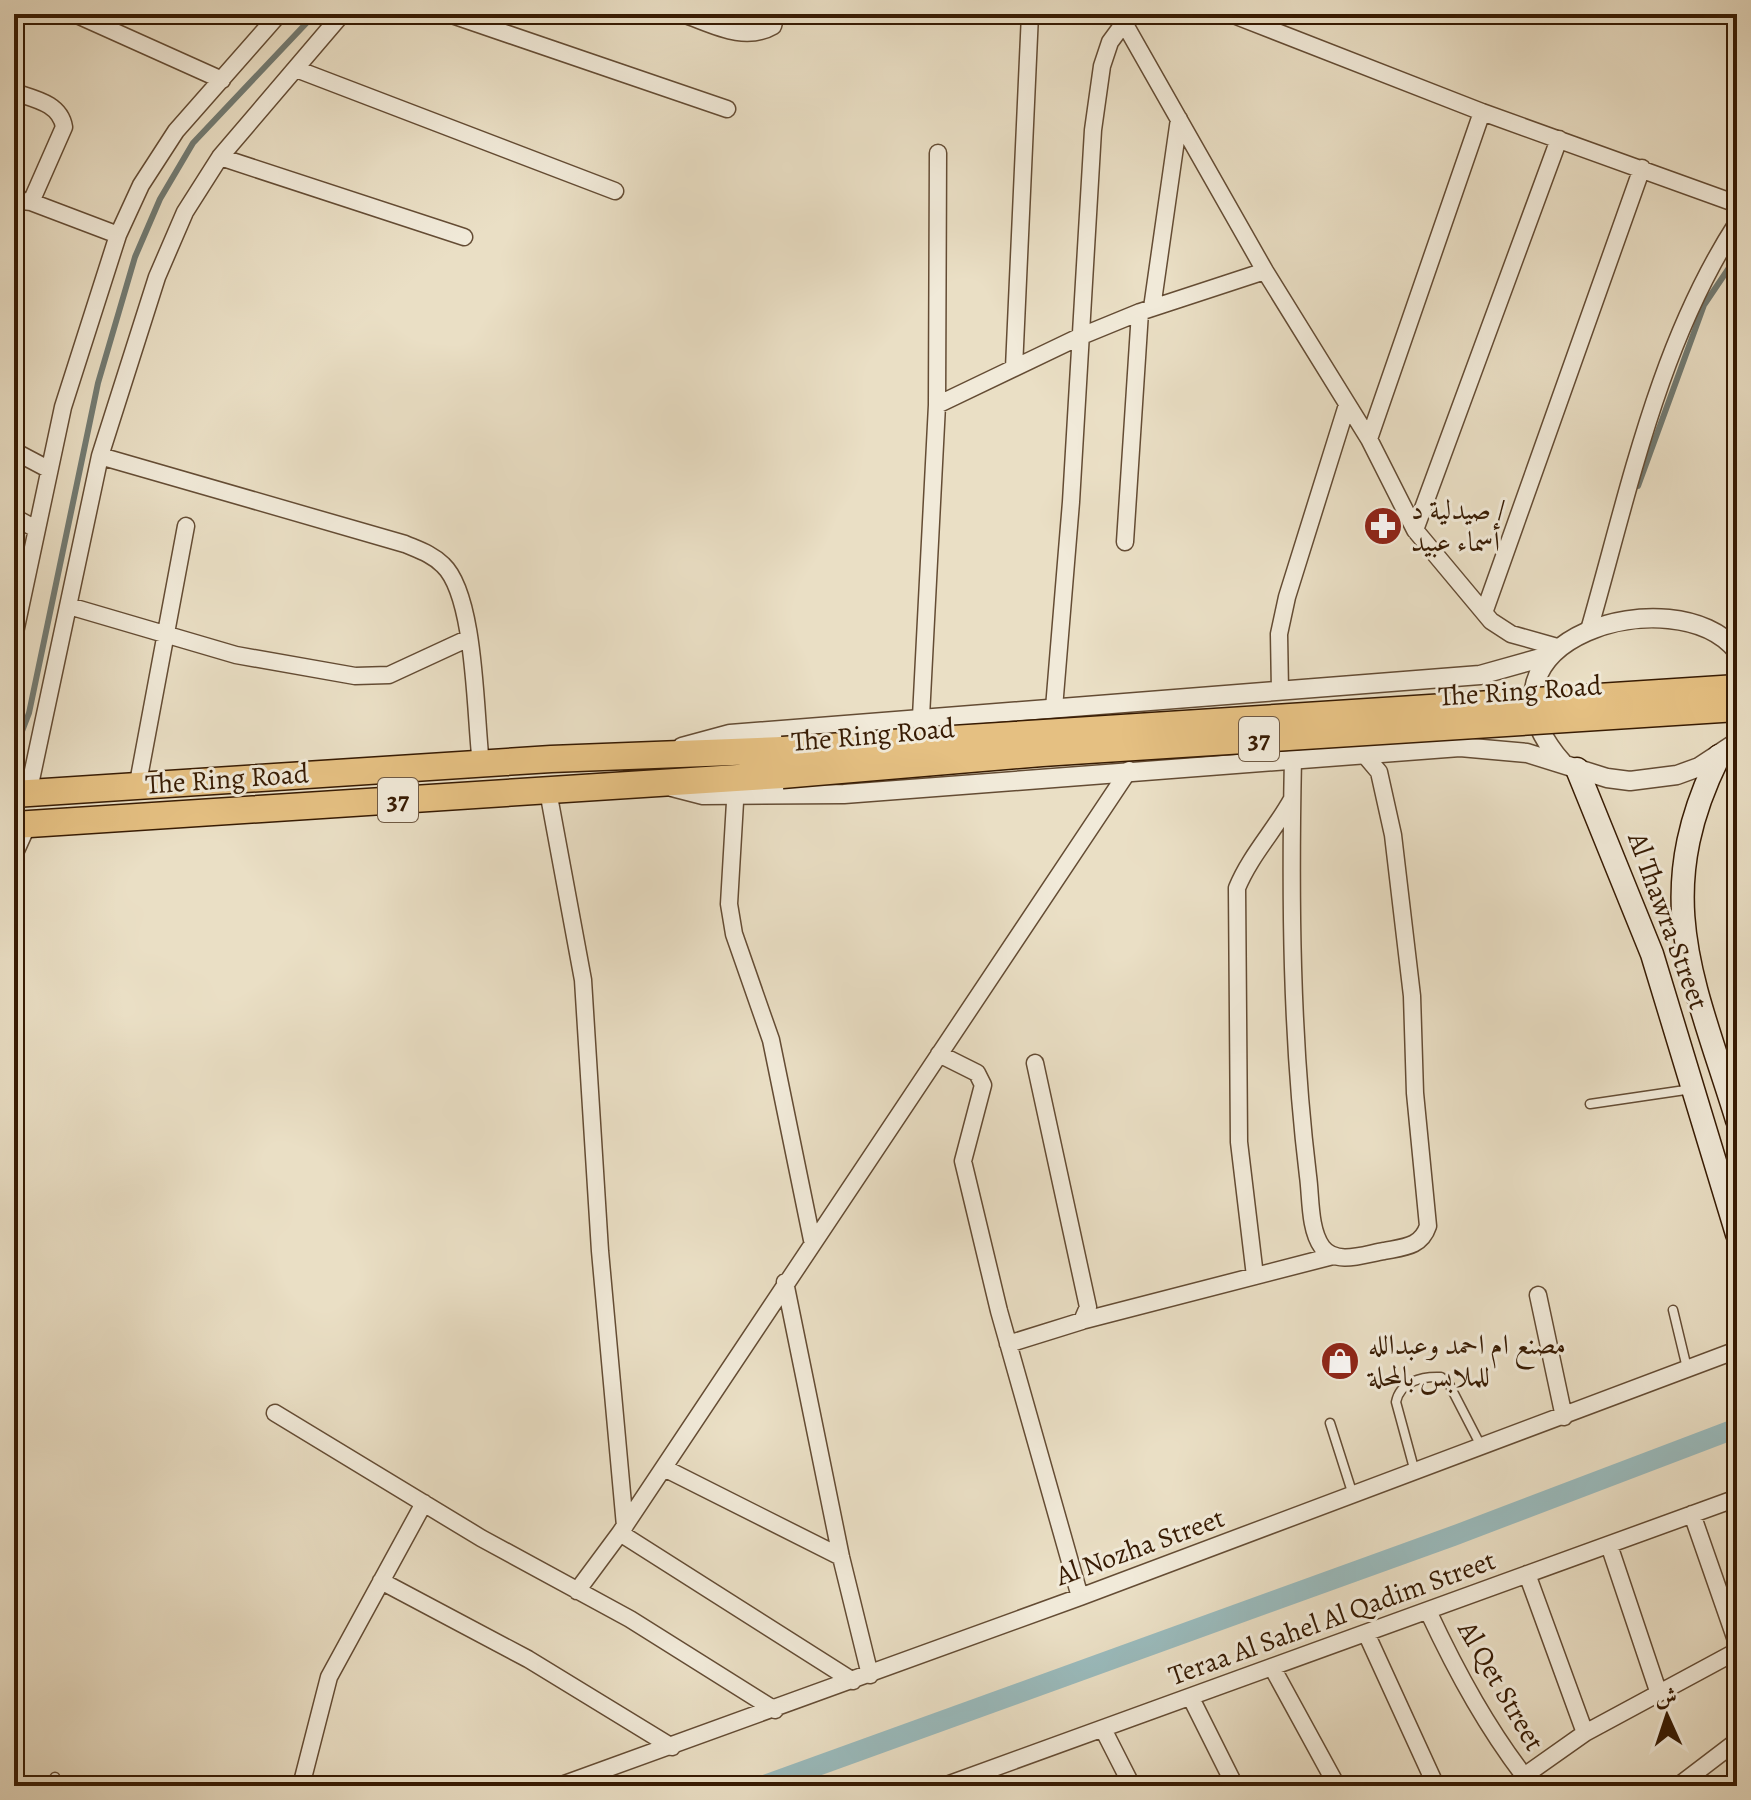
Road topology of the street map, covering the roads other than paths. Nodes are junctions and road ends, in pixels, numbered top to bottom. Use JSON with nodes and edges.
{"nodes":[{"id":1,"x":75,"y":14,"type":"edge"},
{"id":2,"x":279,"y":14,"type":"edge"},
{"id":3,"x":342,"y":14,"type":"edge"},
{"id":4,"x":449,"y":14,"type":"edge"},
{"id":5,"x":683,"y":14,"type":"edge"},
{"id":6,"x":776,"y":14,"type":"edge"},
{"id":7,"x":1030,"y":14,"type":"edge"},
{"id":8,"x":1238,"y":15,"type":"edge"},
{"id":9,"x":1121,"y":18,"type":"edge"},
{"id":10,"x":296,"y":69,"type":"junction"},
{"id":11,"x":222,"y":80,"type":"junction"},
{"id":12,"x":14,"y":92,"type":"edge"},
{"id":13,"x":727,"y":109,"type":"dead end"},
{"id":14,"x":1482,"y":112,"type":"junction"},
{"id":15,"x":1179,"y":119,"type":"junction"},
{"id":16,"x":1559,"y":139,"type":"junction"},
{"id":17,"x":938,"y":153,"type":"dead end"},
{"id":18,"x":220,"y":157,"type":"junction"},
{"id":19,"x":1642,"y":168,"type":"junction"},
{"id":20,"x":615,"y":191,"type":"dead end"},
{"id":21,"x":22,"y":201,"type":"edge"},
{"id":22,"x":1737,"y":204,"type":"edge"},
{"id":23,"x":1737,"y":223,"type":"edge"},
{"id":24,"x":118,"y":235,"type":"junction"},
{"id":25,"x":464,"y":237,"type":"dead end"},
{"id":26,"x":1265,"y":271,"type":"junction"},
{"id":27,"x":1146,"y":310,"type":"junction"},
{"id":28,"x":1079,"y":337,"type":"junction"},
{"id":29,"x":1014,"y":368,"type":"junction"},
{"id":30,"x":937,"y":405,"type":"junction"},
{"id":31,"x":1347,"y":405,"type":"junction"},
{"id":32,"x":1369,"y":439,"type":"junction"},
{"id":33,"x":14,"y":451,"type":"edge"},
{"id":34,"x":100,"y":456,"type":"junction"},
{"id":35,"x":48,"y":469,"type":"junction"},
{"id":36,"x":14,"y":517,"type":"edge"},
{"id":37,"x":186,"y":526,"type":"dead end"},
{"id":38,"x":36,"y":529,"type":"junction"},
{"id":39,"x":1415,"y":530,"type":"junction"},
{"id":40,"x":1125,"y":542,"type":"dead end"},
{"id":41,"x":69,"y":606,"type":"junction"},
{"id":42,"x":1485,"y":610,"type":"junction"},
{"id":43,"x":1589,"y":630,"type":"junction"},
{"id":44,"x":14,"y":633,"type":"edge"},
{"id":45,"x":166,"y":634,"type":"junction"},
{"id":46,"x":1728,"y":637,"type":"edge"},
{"id":47,"x":469,"y":638,"type":"junction"},
{"id":48,"x":1553,"y":651,"type":"junction"},
{"id":49,"x":1737,"y":651,"type":"edge"},
{"id":50,"x":1737,"y":688,"type":"edge"},
{"id":51,"x":1280,"y":691,"type":"junction"},
{"id":52,"x":1054,"y":708,"type":"junction"},
{"id":53,"x":1737,"y":708,"type":"edge"},
{"id":54,"x":921,"y":717,"type":"junction"},
{"id":55,"x":1728,"y":749,"type":"edge"},
{"id":56,"x":1363,"y":753,"type":"junction"},
{"id":57,"x":659,"y":755,"type":"junction"},
{"id":58,"x":1293,"y":758,"type":"junction"},
{"id":59,"x":782,"y":763,"type":"junction"},
{"id":60,"x":481,"y":764,"type":"junction"},
{"id":61,"x":1570,"y":765,"type":"junction"},
{"id":62,"x":1129,"y":770,"type":"junction"},
{"id":63,"x":736,"y":787,"type":"junction"},
{"id":64,"x":137,"y":788,"type":"junction"},
{"id":65,"x":548,"y":791,"type":"junction"},
{"id":66,"x":21,"y":794,"type":"edge"},
{"id":67,"x":1292,"y":798,"type":"junction"},
{"id":68,"x":21,"y":824,"type":"edge"},
{"id":69,"x":14,"y":855,"type":"edge"},
{"id":70,"x":939,"y":1054,"type":"junction"},
{"id":71,"x":1035,"y":1063,"type":"dead end"},
{"id":72,"x":1695,"y":1089,"type":"junction"},
{"id":73,"x":1590,"y":1104,"type":"dead end"},
{"id":74,"x":1737,"y":1120,"type":"edge"},
{"id":75,"x":1737,"y":1234,"type":"edge"},
{"id":76,"x":812,"y":1240,"type":"junction"},
{"id":77,"x":1333,"y":1256,"type":"junction"},
{"id":78,"x":1255,"y":1276,"type":"junction"},
{"id":79,"x":785,"y":1282,"type":"junction"},
{"id":80,"x":1538,"y":1295,"type":"dead end"},
{"id":81,"x":1673,"y":1310,"type":"dead end"},
{"id":82,"x":1085,"y":1320,"type":"junction"},
{"id":83,"x":1008,"y":1344,"type":"junction"},
{"id":84,"x":1737,"y":1350,"type":"edge"},
{"id":85,"x":1688,"y":1371,"type":"junction"},
{"id":86,"x":275,"y":1413,"type":"dead end"},
{"id":87,"x":1564,"y":1417,"type":"junction"},
{"id":88,"x":1330,"y":1423,"type":"dead end"},
{"id":89,"x":1482,"y":1448,"type":"junction"},
{"id":90,"x":664,"y":1468,"type":"junction"},
{"id":91,"x":1415,"y":1472,"type":"junction"},
{"id":92,"x":1354,"y":1496,"type":"junction"},
{"id":93,"x":1737,"y":1498,"type":"edge"},
{"id":94,"x":424,"y":1503,"type":"junction"},
{"id":95,"x":1692,"y":1514,"type":"junction"},
{"id":96,"x":623,"y":1530,"type":"junction"},
{"id":97,"x":1609,"y":1545,"type":"junction"},
{"id":98,"x":841,"y":1557,"type":"junction"},
{"id":99,"x":1527,"y":1574,"type":"junction"},
{"id":100,"x":381,"y":1581,"type":"junction"},
{"id":101,"x":577,"y":1591,"type":"junction"},
{"id":102,"x":1080,"y":1597,"type":"junction"},
{"id":103,"x":1428,"y":1611,"type":"junction"},
{"id":104,"x":1366,"y":1633,"type":"junction"},
{"id":105,"x":1737,"y":1643,"type":"edge"},
{"id":106,"x":1737,"y":1651,"type":"edge"},
{"id":107,"x":1272,"y":1667,"type":"junction"},
{"id":108,"x":870,"y":1675,"type":"junction"},
{"id":109,"x":853,"y":1681,"type":"junction"},
{"id":110,"x":1658,"y":1691,"type":"junction"},
{"id":111,"x":1191,"y":1698,"type":"junction"},
{"id":112,"x":775,"y":1710,"type":"junction"},
{"id":113,"x":1103,"y":1729,"type":"junction"},
{"id":114,"x":1585,"y":1733,"type":"junction"},
{"id":115,"x":1737,"y":1741,"type":"edge"},
{"id":116,"x":672,"y":1747,"type":"junction"},
{"id":117,"x":1528,"y":1781,"type":"edge"},
{"id":118,"x":953,"y":1785,"type":"edge"},
{"id":119,"x":301,"y":1786,"type":"edge"},
{"id":120,"x":559,"y":1786,"type":"edge"},
{"id":121,"x":1132,"y":1786,"type":"edge"},
{"id":122,"x":1235,"y":1786,"type":"edge"},
{"id":123,"x":1337,"y":1786,"type":"edge"},
{"id":124,"x":1436,"y":1786,"type":"edge"},
{"id":125,"x":1678,"y":1786,"type":"edge"}],
"edges":[{"from":1,"to":11,"type":"street"},
{"from":2,"to":11,"type":"street"},
{"from":3,"to":10,"type":"street"},
{"from":4,"to":13,"type":"street"},
{"from":5,"to":6,"type":"street"},
{"from":7,"to":29,"type":"street"},
{"from":8,"to":14,"type":"street"},
{"from":9,"to":15,"type":"street"},
{"from":9,"to":28,"type":"street"},
{"from":10,"to":18,"type":"street"},
{"from":10,"to":20,"type":"street"},
{"from":11,"to":24,"type":"street"},
{"from":12,"to":21,"type":"street"},
{"from":14,"to":16,"type":"street"},
{"from":14,"to":32,"type":"street"},
{"from":15,"to":26,"type":"street"},
{"from":15,"to":27,"type":"street"},
{"from":16,"to":19,"type":"street"},
{"from":16,"to":39,"type":"street"},
{"from":17,"to":30,"type":"street"},
{"from":18,"to":25,"type":"street"},
{"from":18,"to":34,"type":"street"},
{"from":19,"to":22,"type":"street"},
{"from":19,"to":42,"type":"street"},
{"from":21,"to":24,"type":"street"},
{"from":23,"to":43,"type":"street"},
{"from":24,"to":35,"type":"street"},
{"from":26,"to":27,"type":"street"},
{"from":26,"to":31,"type":"street"},
{"from":27,"to":28,"type":"street"},
{"from":27,"to":40,"type":"street"},
{"from":28,"to":29,"type":"street"},
{"from":28,"to":52,"type":"street"},
{"from":29,"to":30,"type":"street"},
{"from":30,"to":54,"type":"street"},
{"from":31,"to":32,"type":"street"},
{"from":31,"to":51,"type":"street"},
{"from":32,"to":39,"type":"street"},
{"from":33,"to":35,"type":"street"},
{"from":34,"to":41,"type":"street"},
{"from":34,"to":47,"type":"street"},
{"from":35,"to":38,"type":"street"},
{"from":36,"to":38,"type":"street"},
{"from":37,"to":45,"type":"street"},
{"from":38,"to":44,"type":"street"},
{"from":39,"to":42,"type":"street"},
{"from":41,"to":45,"type":"street"},
{"from":41,"to":66,"type":"street"},
{"from":42,"to":48,"type":"street"},
{"from":43,"to":46,"type":"street"},
{"from":43,"to":48,"type":"street"},
{"from":45,"to":47,"type":"street"},
{"from":45,"to":64,"type":"street"},
{"from":46,"to":49,"type":"street"},
{"from":47,"to":60,"type":"street"},
{"from":48,"to":51,"type":"street"},
{"from":48,"to":61,"type":"street"},
{"from":50,"to":59,"type":"highway","name":"The Ring Road","number":"37","bridge":true},
{"from":51,"to":52,"type":"street"},
{"from":52,"to":54,"type":"street"},
{"from":53,"to":59,"type":"highway","name":"The Ring Road","number":"37","bridge":true},
{"from":54,"to":57,"type":"street"},
{"from":55,"to":61,"type":"street"},
{"from":55,"to":74,"type":"main road","name":"Al Thawra Street"},
{"from":56,"to":58,"type":"street"},
{"from":56,"to":61,"type":"street"},
{"from":56,"to":77,"type":"street"},
{"from":57,"to":59,"type":"highway","name":"The Ring Road","number":"37"},
{"from":57,"to":60,"type":"highway","name":"The Ring Road","number":"37"},
{"from":58,"to":62,"type":"street"},
{"from":58,"to":67,"type":"street"},
{"from":59,"to":63,"type":"highway","name":"The Ring Road","number":"37"},
{"from":60,"to":64,"type":"highway","name":"The Ring Road","number":"37"},
{"from":61,"to":72,"type":"main road","name":"Al Thawra Street"},
{"from":62,"to":63,"type":"street"},
{"from":62,"to":70,"type":"street"},
{"from":63,"to":65,"type":"highway","name":"The Ring Road","number":"37"},
{"from":63,"to":76,"type":"street"},
{"from":64,"to":66,"type":"highway","name":"The Ring Road","number":"37"},
{"from":65,"to":68,"type":"highway","name":"The Ring Road","number":"37"},
{"from":65,"to":96,"type":"street"},
{"from":67,"to":77,"type":"street"},
{"from":67,"to":78,"type":"street"},
{"from":68,"to":69,"type":"street"},
{"from":70,"to":76,"type":"street"},
{"from":70,"to":83,"type":"street"},
{"from":71,"to":82,"type":"street"},
{"from":72,"to":73,"type":"lane"},
{"from":72,"to":75,"type":"main road","name":"Al Thawra Street"},
{"from":76,"to":79,"type":"street"},
{"from":77,"to":78,"type":"street"},
{"from":78,"to":82,"type":"street"},
{"from":79,"to":90,"type":"street"},
{"from":79,"to":98,"type":"street"},
{"from":80,"to":87,"type":"street"},
{"from":81,"to":85,"type":"lane"},
{"from":82,"to":83,"type":"street"},
{"from":83,"to":102,"type":"street"},
{"from":84,"to":85,"type":"street","name":"Al Nozha Street"},
{"from":85,"to":87,"type":"street","name":"Al Nozha Street"},
{"from":86,"to":94,"type":"street"},
{"from":87,"to":89,"type":"street","name":"Al Nozha Street"},
{"from":88,"to":92,"type":"lane"},
{"from":89,"to":91,"type":"street","name":"Al Nozha Street"},
{"from":89,"to":91,"type":"lane"},
{"from":90,"to":96,"type":"street"},
{"from":90,"to":98,"type":"street"},
{"from":91,"to":92,"type":"street","name":"Al Nozha Street"},
{"from":92,"to":102,"type":"street","name":"Al Nozha Street"},
{"from":93,"to":95,"type":"street","name":"Teraa Al Sahel Al Qadim Street"},
{"from":94,"to":100,"type":"street"},
{"from":94,"to":101,"type":"street"},
{"from":95,"to":97,"type":"street","name":"Teraa Al Sahel Al Qadim Street"},
{"from":95,"to":105,"type":"street"},
{"from":96,"to":101,"type":"street"},
{"from":96,"to":109,"type":"street"},
{"from":97,"to":99,"type":"street","name":"Teraa Al Sahel Al Qadim Street"},
{"from":97,"to":110,"type":"street"},
{"from":98,"to":108,"type":"street"},
{"from":99,"to":103,"type":"street","name":"Teraa Al Sahel Al Qadim Street"},
{"from":99,"to":114,"type":"street"},
{"from":100,"to":116,"type":"street"},
{"from":100,"to":119,"type":"street"},
{"from":101,"to":112,"type":"street"},
{"from":102,"to":108,"type":"street","name":"Al Nozha Street"},
{"from":103,"to":104,"type":"street","name":"Teraa Al Sahel Al Qadim Street"},
{"from":103,"to":117,"type":"street","name":"Al Qet Street"},
{"from":104,"to":107,"type":"street","name":"Teraa Al Sahel Al Qadim Street"},
{"from":104,"to":124,"type":"street"},
{"from":106,"to":110,"type":"street"},
{"from":107,"to":111,"type":"street","name":"Teraa Al Sahel Al Qadim Street"},
{"from":107,"to":123,"type":"street"},
{"from":108,"to":109,"type":"street","name":"Al Nozha Street"},
{"from":109,"to":112,"type":"street","name":"Al Nozha Street"},
{"from":110,"to":114,"type":"street"},
{"from":111,"to":113,"type":"street","name":"Teraa Al Sahel Al Qadim Street"},
{"from":111,"to":122,"type":"street"},
{"from":112,"to":116,"type":"street","name":"Al Nozha Street"},
{"from":113,"to":118,"type":"street","name":"Teraa Al Sahel Al Qadim Street"},
{"from":113,"to":121,"type":"street"},
{"from":114,"to":117,"type":"street"},
{"from":115,"to":125,"type":"street"},
{"from":116,"to":120,"type":"street","name":"Al Nozha Street"}]}
